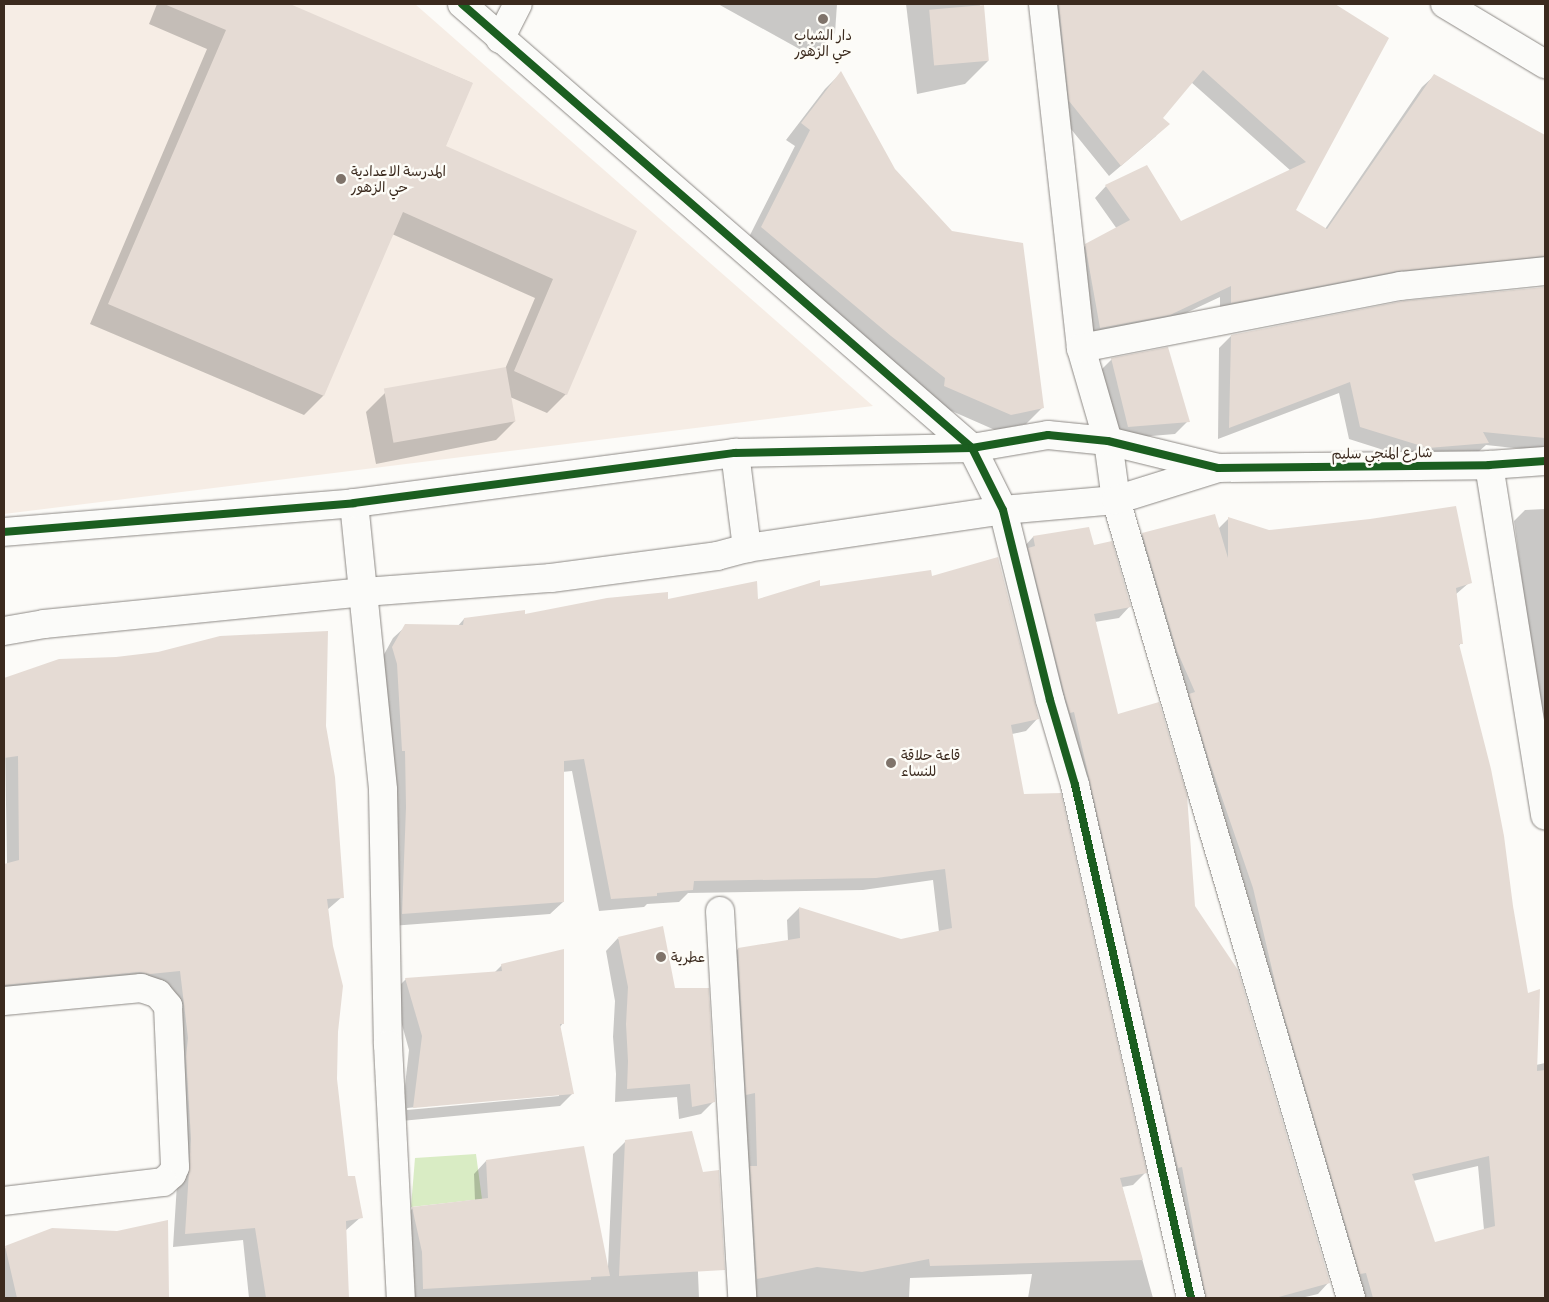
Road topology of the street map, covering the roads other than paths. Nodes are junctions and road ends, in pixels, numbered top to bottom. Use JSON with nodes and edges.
{"nodes":[{"id":1,"x":462,"y":4,"type":"edge"},
{"id":2,"x":518,"y":4,"type":"edge"},
{"id":3,"x":1043,"y":4,"type":"edge"},
{"id":4,"x":1445,"y":4,"type":"edge"},
{"id":5,"x":500,"y":39,"type":"junction"},
{"id":6,"x":1545,"y":64,"type":"edge"},
{"id":7,"x":1545,"y":271,"type":"edge"},
{"id":8,"x":1081,"y":348,"type":"junction"},
{"id":9,"x":1108,"y":441,"type":"junction"},
{"id":10,"x":972,"y":448,"type":"junction"},
{"id":11,"x":735,"y":454,"type":"junction"},
{"id":12,"x":1545,"y":461,"type":"edge"},
{"id":13,"x":1490,"y":465,"type":"junction"},
{"id":14,"x":1218,"y":468,"type":"junction"},
{"id":15,"x":1116,"y":500,"type":"junction"},
{"id":16,"x":354,"y":503,"type":"junction"},
{"id":17,"x":1002,"y":510,"type":"junction"},
{"id":18,"x":4,"y":532,"type":"edge"},
{"id":19,"x":747,"y":548,"type":"junction"},
{"id":20,"x":364,"y":592,"type":"junction"},
{"id":21,"x":4,"y":631,"type":"edge"},
{"id":22,"x":1545,"y":816,"type":"edge"},
{"id":23,"x":720,"y":911,"type":"dead end"},
{"id":24,"x":4,"y":1001,"type":"edge"},
{"id":25,"x":4,"y":1201,"type":"edge"},
{"id":26,"x":401,"y":1298,"type":"edge"},
{"id":27,"x":742,"y":1298,"type":"edge"},
{"id":28,"x":1191,"y":1298,"type":"edge"},
{"id":29,"x":1351,"y":1298,"type":"edge"}],
"edges":[{"from":1,"to":5,"type":"street"},
{"from":2,"to":5,"type":"street"},
{"from":3,"to":8,"type":"street"},
{"from":4,"to":6,"type":"street"},
{"from":5,"to":10,"type":"street"},
{"from":7,"to":8,"type":"street"},
{"from":8,"to":9,"type":"street"},
{"from":9,"to":10,"type":"street"},
{"from":9,"to":14,"type":"street"},
{"from":9,"to":15,"type":"street"},
{"from":10,"to":11,"type":"street"},
{"from":10,"to":17,"type":"street"},
{"from":11,"to":16,"type":"street"},
{"from":11,"to":19,"type":"street"},
{"from":12,"to":13,"type":"street","name":"شارع المنجي سليم"},
{"from":13,"to":14,"type":"street","name":"شارع المنجي سليم"},
{"from":13,"to":22,"type":"street"},
{"from":14,"to":15,"type":"street"},
{"from":15,"to":17,"type":"street"},
{"from":15,"to":29,"type":"street"},
{"from":16,"to":18,"type":"street"},
{"from":16,"to":20,"type":"street"},
{"from":17,"to":19,"type":"street"},
{"from":17,"to":28,"type":"street"},
{"from":19,"to":20,"type":"street"},
{"from":20,"to":21,"type":"street"},
{"from":20,"to":26,"type":"street"},
{"from":23,"to":27,"type":"street"},
{"from":24,"to":25,"type":"street"}]}
